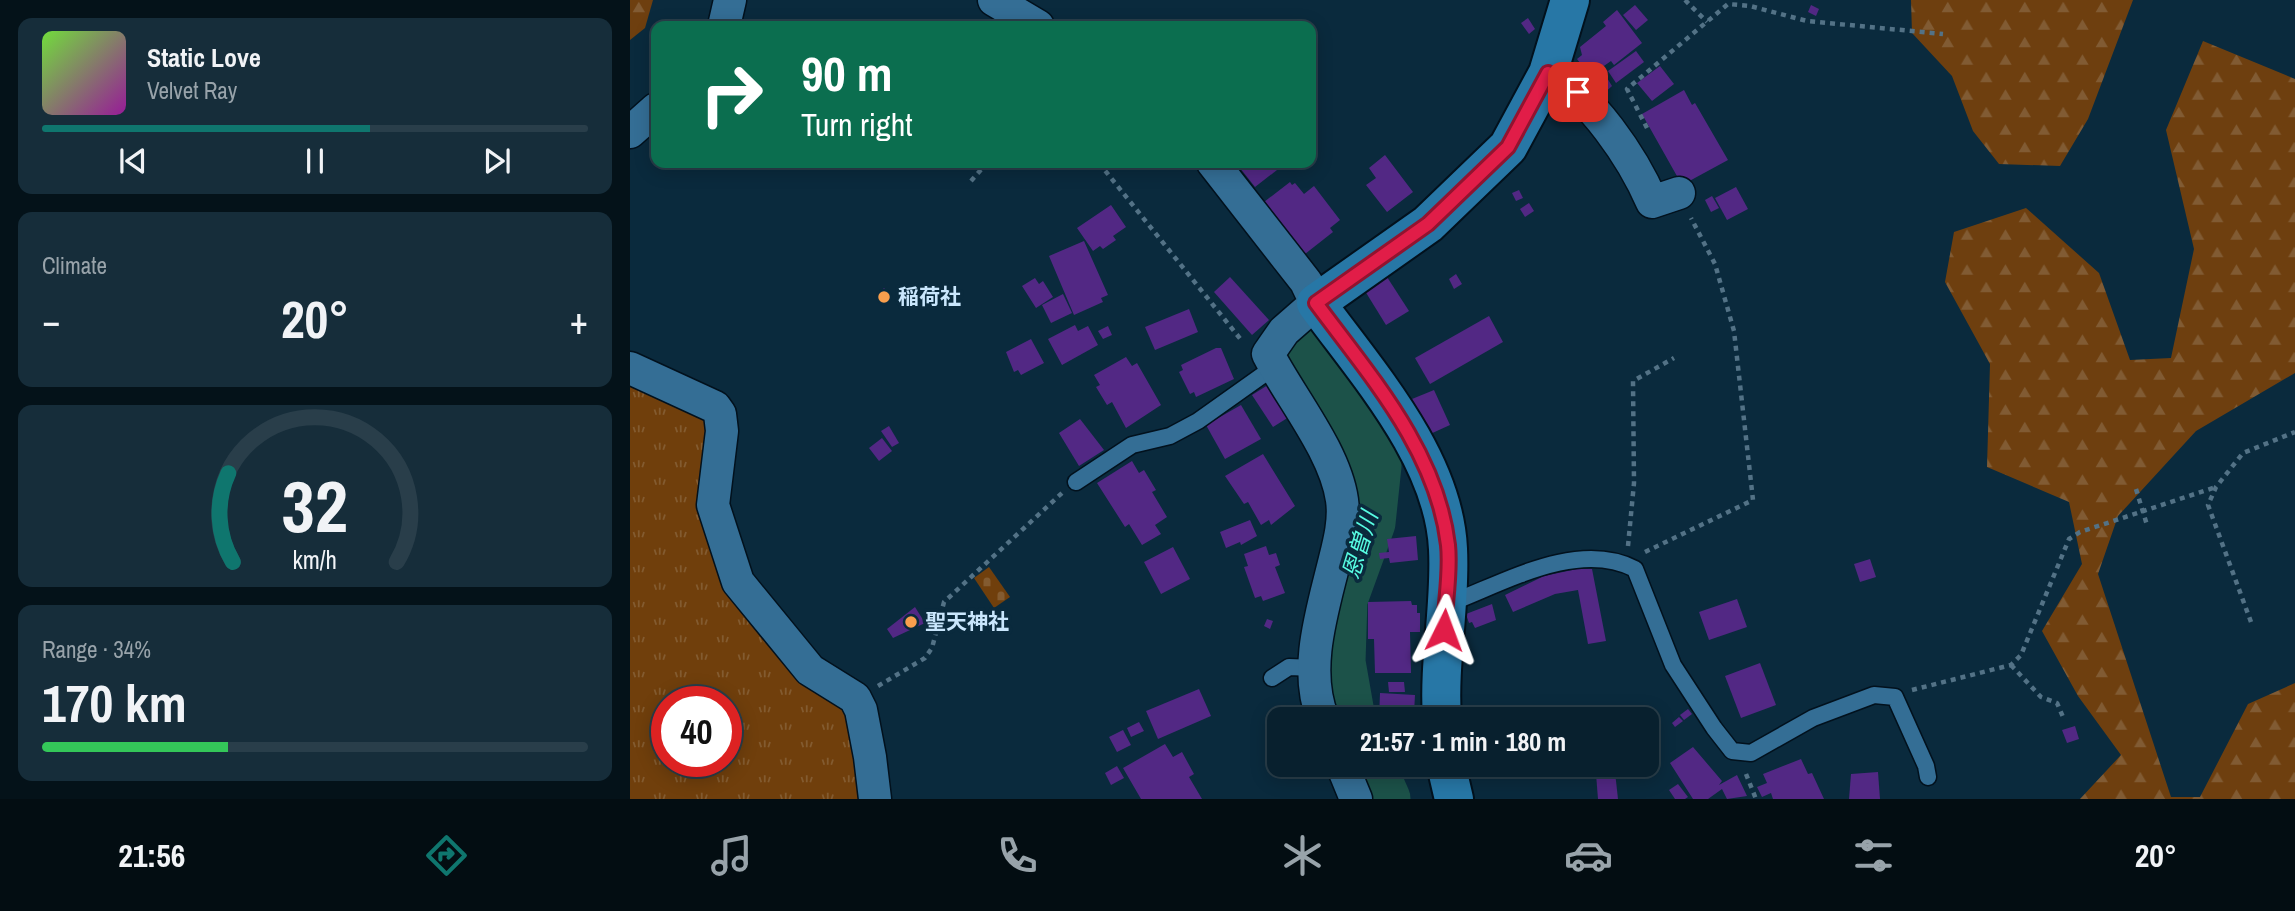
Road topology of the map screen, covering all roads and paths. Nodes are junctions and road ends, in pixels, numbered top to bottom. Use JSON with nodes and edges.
{"nodes":[{"id":1,"x":730,"y":0,"type":"edge"},
{"id":2,"x":994,"y":0,"type":"edge"},
{"id":3,"x":1570,"y":0,"type":"edge"},
{"id":4,"x":1685,"y":0,"type":"edge"},
{"id":5,"x":1031,"y":16,"type":"edge"},
{"id":6,"x":725,"y":21,"type":"edge"},
{"id":7,"x":1707,"y":22,"type":"junction"},
{"id":8,"x":1943,"y":34,"type":"dead end"},
{"id":9,"x":1548,"y":73,"type":"junction"},
{"id":10,"x":651,"y":113,"type":"edge"},
{"id":11,"x":630,"y":132,"type":"edge"},
{"id":12,"x":1650,"y":135,"type":"dead end"},
{"id":13,"x":983,"y":168,"type":"edge"},
{"id":14,"x":1103,"y":168,"type":"edge"},
{"id":15,"x":1217,"y":168,"type":"edge"},
{"id":16,"x":971,"y":181,"type":"dead end"},
{"id":17,"x":1679,"y":192,"type":"joint"},
{"id":18,"x":1316,"y":303,"type":"junction"},
{"id":19,"x":1674,"y":358,"type":"dead end"},
{"id":20,"x":1271,"y":360,"type":"junction"},
{"id":21,"x":630,"y":368,"type":"edge"},
{"id":22,"x":2295,"y":432,"type":"edge"},
{"id":23,"x":1076,"y":482,"type":"joint"},
{"id":24,"x":2216,"y":487,"type":"junction"},
{"id":25,"x":2136,"y":489,"type":"dead end"},
{"id":26,"x":2143,"y":511,"type":"junction"},
{"id":27,"x":2147,"y":525,"type":"dead end"},
{"id":28,"x":1625,"y":561,"type":"junction"},
{"id":29,"x":1445,"y":605,"type":"junction"},
{"id":30,"x":2251,"y":622,"type":"dead end"},
{"id":31,"x":2011,"y":665,"type":"junction"},
{"id":32,"x":1314,"y":668,"type":"junction"},
{"id":33,"x":1272,"y":678,"type":"dead end"},
{"id":34,"x":1895,"y":697,"type":"junction"},
{"id":35,"x":855,"y":698,"type":"junction"},
{"id":36,"x":1318,"y":707,"type":"edge"},
{"id":37,"x":1442,"y":707,"type":"edge"},
{"id":38,"x":2063,"y":717,"type":"dead end"},
{"id":39,"x":1347,"y":777,"type":"edge"},
{"id":40,"x":1449,"y":777,"type":"edge"},
{"id":41,"x":1928,"y":777,"type":"dead end"},
{"id":42,"x":874,"y":799,"type":"edge"},
{"id":43,"x":1356,"y":799,"type":"edge"},
{"id":44,"x":1454,"y":799,"type":"edge"}],
"edges":[{"from":1,"to":6,"type":"street"},
{"from":2,"to":5,"type":"street"},
{"from":3,"to":9,"type":"street"},
{"from":4,"to":7,"type":"path"},
{"from":7,"to":8,"type":"path"},
{"from":7,"to":12,"type":"path"},
{"from":9,"to":17,"type":"street"},
{"from":9,"to":18,"type":"street"},
{"from":10,"to":11,"type":"street"},
{"from":13,"to":16,"type":"path"},
{"from":14,"to":20,"type":"path"},
{"from":15,"to":18,"type":"street"},
{"from":17,"to":28,"type":"path"},
{"from":18,"to":20,"type":"street"},
{"from":18,"to":29,"type":"street"},
{"from":19,"to":28,"type":"path"},
{"from":20,"to":23,"type":"lane"},
{"from":20,"to":32,"type":"street"},
{"from":21,"to":35,"type":"street"},
{"from":22,"to":24,"type":"path"},
{"from":23,"to":35,"type":"path"},
{"from":24,"to":26,"type":"path"},
{"from":24,"to":30,"type":"path"},
{"from":25,"to":26,"type":"path"},
{"from":26,"to":27,"type":"path"},
{"from":26,"to":31,"type":"path"},
{"from":28,"to":29,"type":"lane"},
{"from":28,"to":34,"type":"lane"},
{"from":29,"to":37,"type":"street"},
{"from":31,"to":34,"type":"path"},
{"from":31,"to":38,"type":"path"},
{"from":32,"to":33,"type":"lane"},
{"from":32,"to":36,"type":"street"},
{"from":34,"to":41,"type":"lane"},
{"from":35,"to":42,"type":"street"},
{"from":39,"to":43,"type":"street"},
{"from":40,"to":44,"type":"street"}]}
